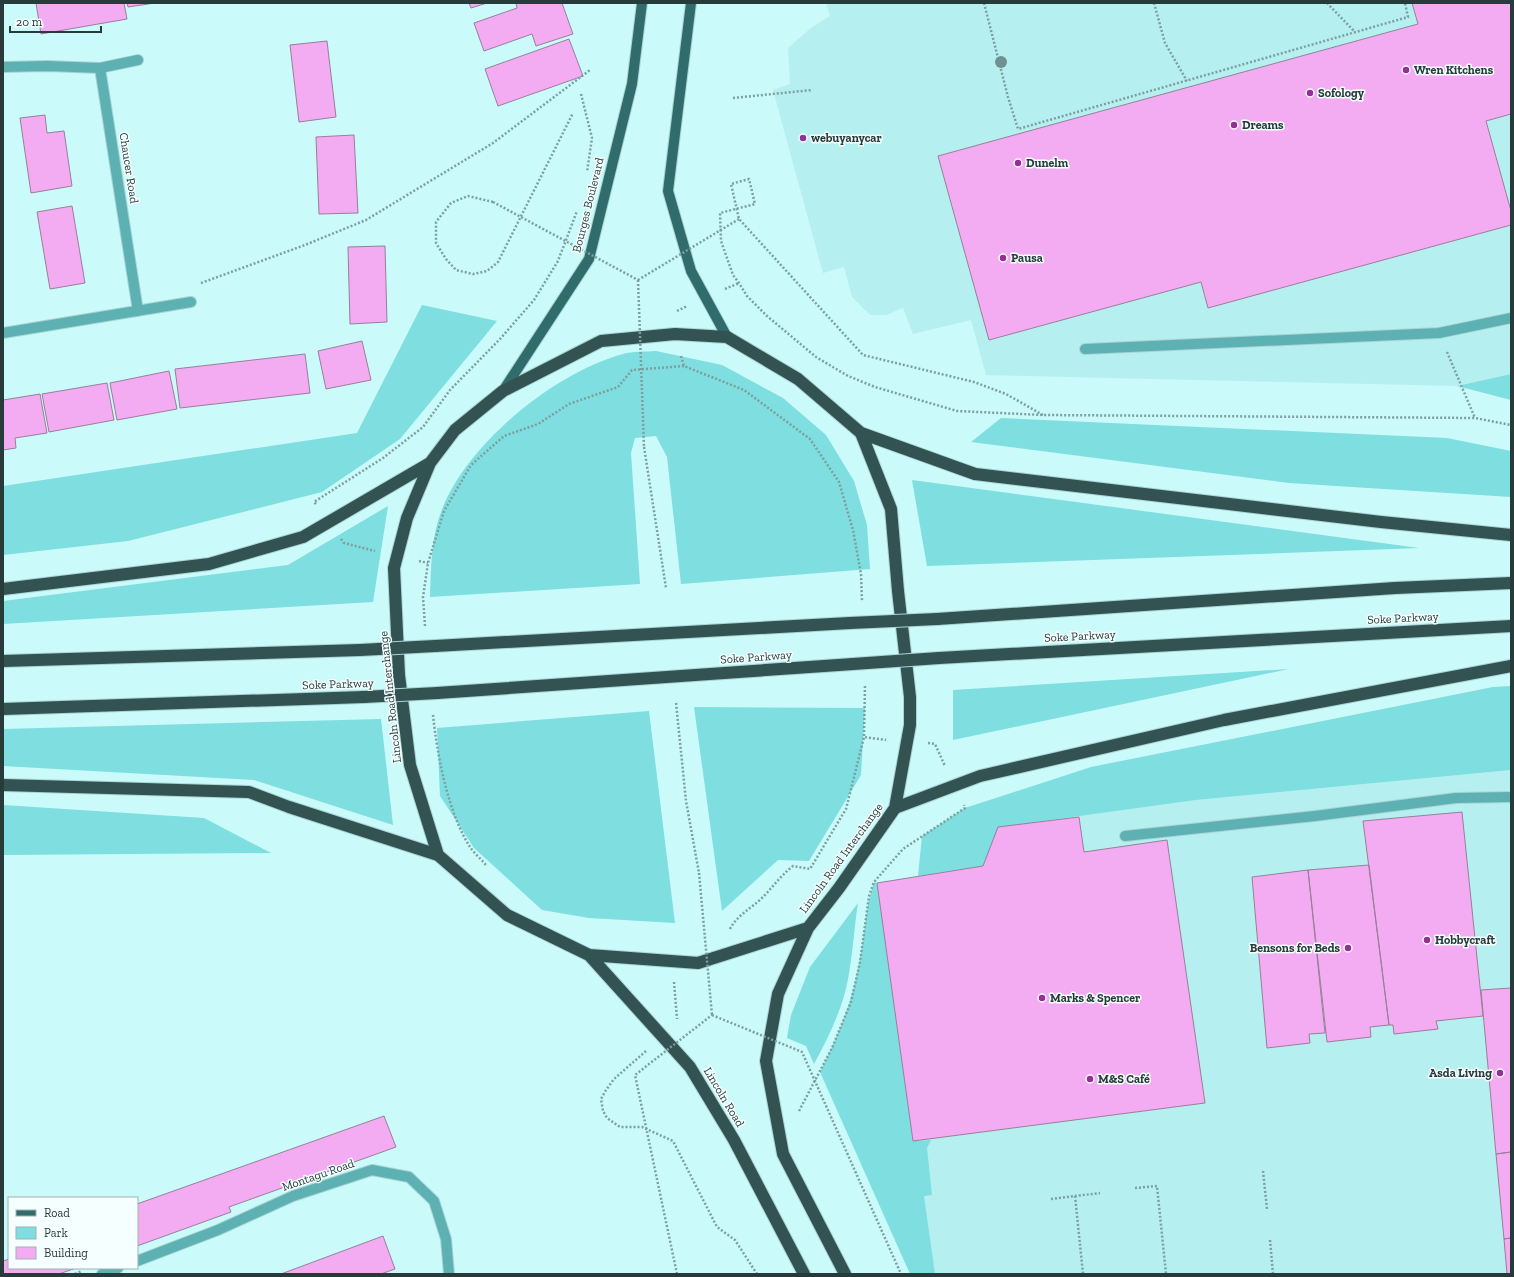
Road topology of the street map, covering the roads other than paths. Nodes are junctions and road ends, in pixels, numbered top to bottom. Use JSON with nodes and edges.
{"nodes":[{"id":1,"x":642,"y":3,"type":"edge"},
{"id":2,"x":691,"y":3,"type":"edge"},
{"id":3,"x":138,"y":60,"type":"dead end"},
{"id":4,"x":3,"y":67,"type":"edge"},
{"id":5,"x":100,"y":68,"type":"junction"},
{"id":6,"x":191,"y":302,"type":"road end"},
{"id":7,"x":138,"y":311,"type":"junction"},
{"id":8,"x":1511,"y":318,"type":"edge"},
{"id":9,"x":3,"y":333,"type":"edge"},
{"id":10,"x":726,"y":337,"type":"junction"},
{"id":11,"x":1085,"y":349,"type":"dead end"},
{"id":12,"x":503,"y":391,"type":"junction"},
{"id":13,"x":861,"y":433,"type":"junction"},
{"id":14,"x":430,"y":463,"type":"junction"},
{"id":15,"x":1511,"y":535,"type":"edge"},
{"id":16,"x":1511,"y":583,"type":"edge"},
{"id":17,"x":3,"y":589,"type":"edge"},
{"id":18,"x":1511,"y":626,"type":"edge"},
{"id":19,"x":3,"y":661,"type":"edge"},
{"id":20,"x":1511,"y":666,"type":"edge"},
{"id":21,"x":3,"y":709,"type":"edge"},
{"id":22,"x":3,"y":786,"type":"edge"},
{"id":23,"x":1511,"y":797,"type":"edge"},
{"id":24,"x":895,"y":808,"type":"junction"},
{"id":25,"x":1124,"y":836,"type":"dead end"},
{"id":26,"x":438,"y":855,"type":"junction"},
{"id":27,"x":808,"y":928,"type":"junction"},
{"id":28,"x":589,"y":955,"type":"junction"},
{"id":29,"x":138,"y":1261,"type":"edge"},
{"id":30,"x":115,"y":1269,"type":"edge"},
{"id":31,"x":102,"y":1274,"type":"edge"},
{"id":32,"x":449,"y":1274,"type":"edge"},
{"id":33,"x":804,"y":1274,"type":"edge"},
{"id":34,"x":845,"y":1274,"type":"edge"}],
"edges":[{"from":1,"to":12,"type":"main road","name":"Bourges Boulevard"},
{"from":2,"to":10,"type":"main road"},
{"from":3,"to":5,"type":"street"},
{"from":4,"to":5,"type":"street"},
{"from":5,"to":7,"type":"street","name":"Chaucer Road"},
{"from":6,"to":7,"type":"street"},
{"from":7,"to":9,"type":"street"},
{"from":8,"to":11,"type":"street"},
{"from":10,"to":12,"type":"highway","name":"Lincoln Road Interchange"},
{"from":10,"to":13,"type":"highway","name":"Lincoln Road Interchange"},
{"from":12,"to":14,"type":"highway","name":"Lincoln Road Interchange"},
{"from":13,"to":15,"type":"highway"},
{"from":13,"to":24,"type":"highway","name":"Lincoln Road Interchange"},
{"from":14,"to":17,"type":"highway"},
{"from":14,"to":26,"type":"highway","name":"Lincoln Road Interchange"},
{"from":16,"to":19,"type":"highway","bridge":true},
{"from":18,"to":21,"type":"highway","name":"Soke Parkway","bridge":true},
{"from":20,"to":24,"type":"highway"},
{"from":22,"to":26,"type":"highway"},
{"from":23,"to":25,"type":"street"},
{"from":24,"to":27,"type":"highway","name":"Lincoln Road Interchange"},
{"from":26,"to":28,"type":"highway","name":"Lincoln Road Interchange"},
{"from":27,"to":28,"type":"highway","name":"Lincoln Road Interchange"},
{"from":27,"to":34,"type":"highway"},
{"from":28,"to":33,"type":"highway","name":"Lincoln Road"},
{"from":29,"to":32,"type":"street","name":"Montagu Road"},
{"from":30,"to":31,"type":"street"}]}
